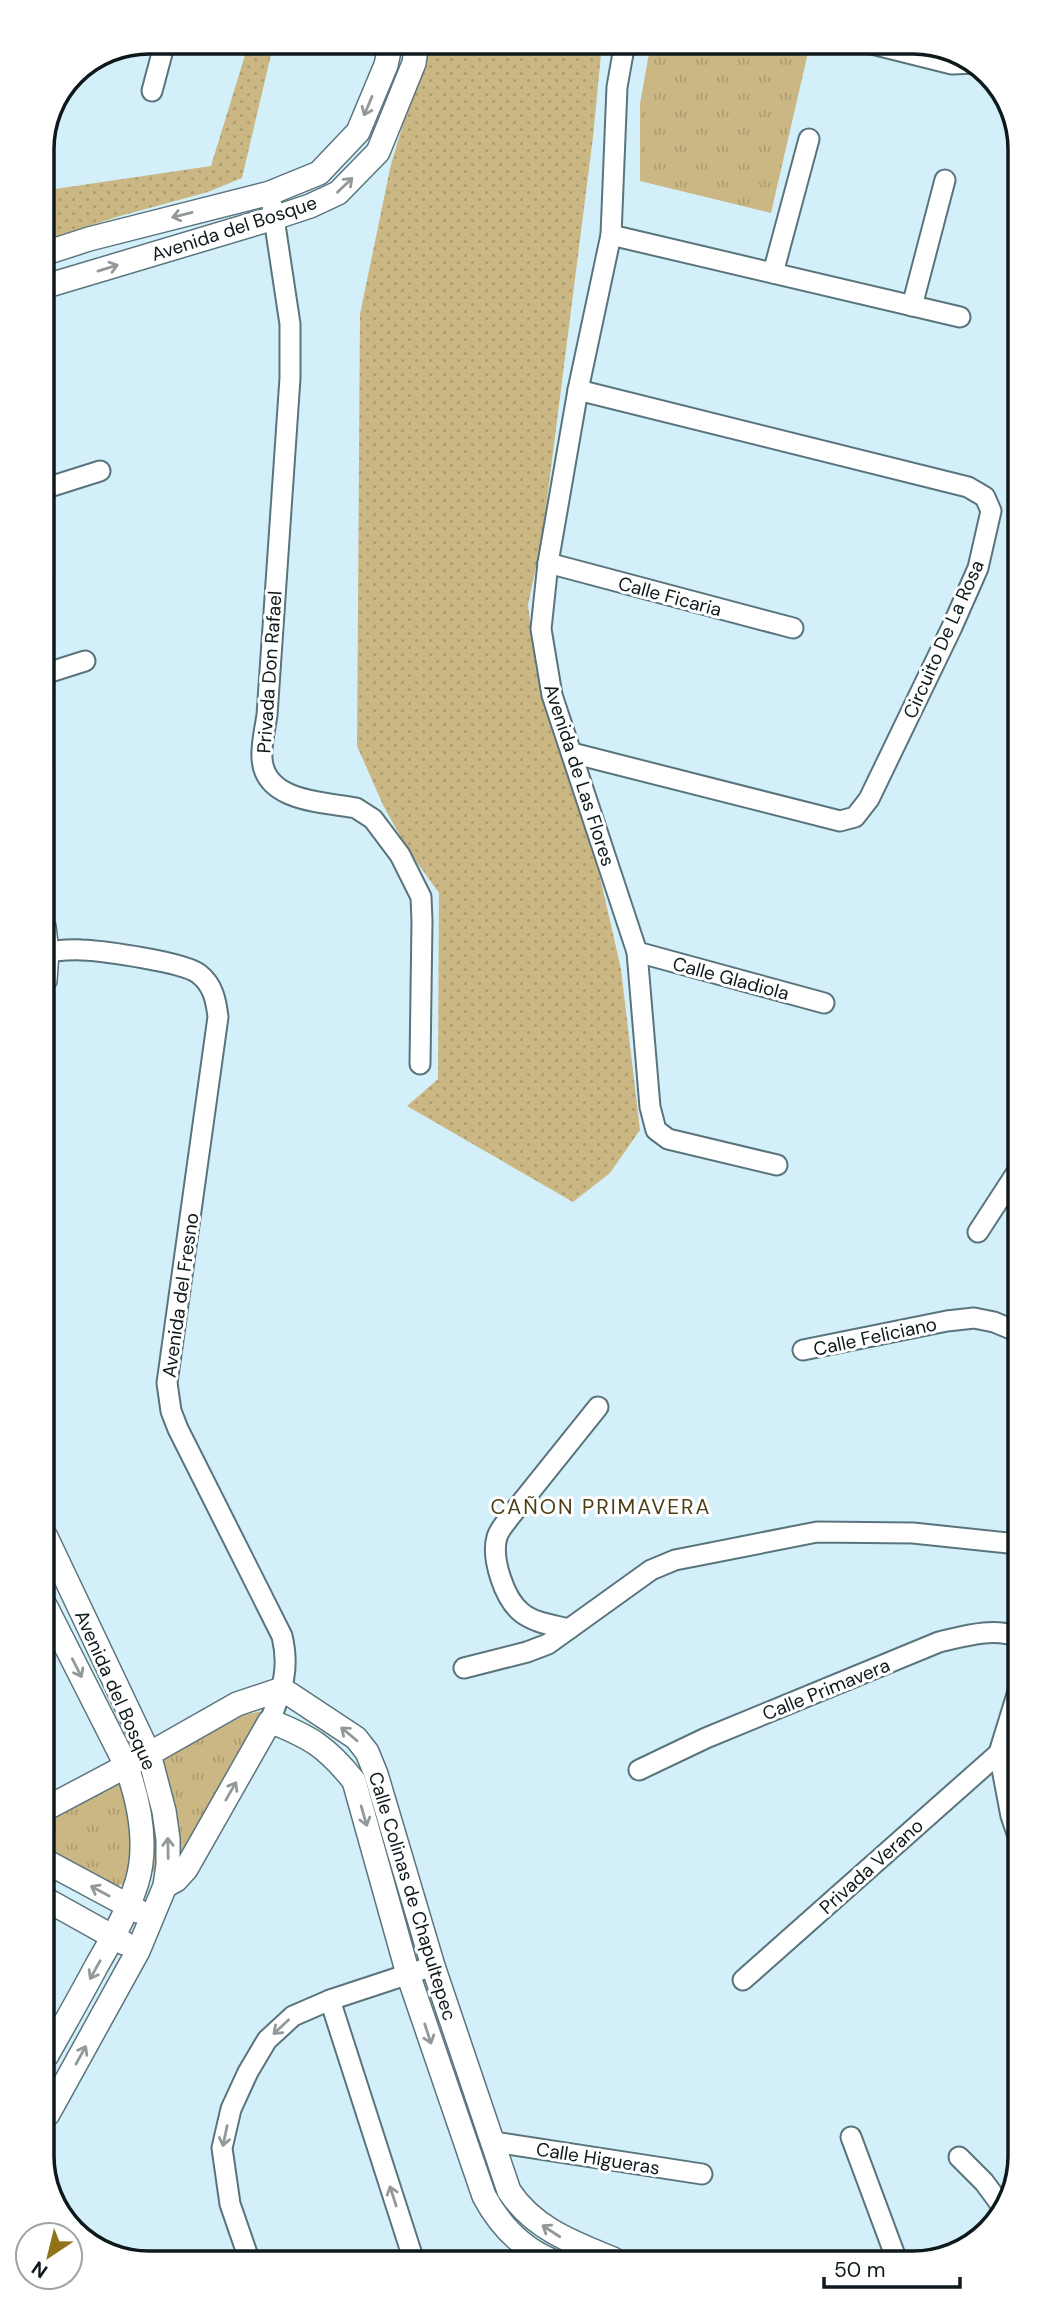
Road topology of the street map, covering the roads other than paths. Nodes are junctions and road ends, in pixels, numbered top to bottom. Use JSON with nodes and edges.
{"nodes":[{"id":1,"x":162,"y":54,"type":"edge"},
{"id":2,"x":388,"y":54,"type":"edge"},
{"id":3,"x":415,"y":54,"type":"edge"},
{"id":4,"x":623,"y":54,"type":"edge"},
{"id":5,"x":912,"y":54,"type":"edge"},
{"id":6,"x":953,"y":64,"type":"edge"},
{"id":7,"x":152,"y":91,"type":"dead end"},
{"id":8,"x":809,"y":139,"type":"dead end"},
{"id":9,"x":945,"y":180,"type":"dead end"},
{"id":10,"x":271,"y":193,"type":"junction"},
{"id":11,"x":274,"y":218,"type":"junction"},
{"id":12,"x":611,"y":235,"type":"junction"},
{"id":13,"x":54,"y":250,"type":"edge"},
{"id":14,"x":773,"y":273,"type":"junction"},
{"id":15,"x":54,"y":284,"type":"edge"},
{"id":16,"x":912,"y":306,"type":"junction"},
{"id":17,"x":960,"y":317,"type":"dead end"},
{"id":18,"x":578,"y":390,"type":"junction"},
{"id":19,"x":100,"y":471,"type":"dead end"},
{"id":20,"x":54,"y":486,"type":"edge"},
{"id":21,"x":548,"y":563,"type":"junction"},
{"id":22,"x":793,"y":628,"type":"dead end"},
{"id":23,"x":85,"y":661,"type":"dead end"},
{"id":24,"x":54,"y":671,"type":"edge"},
{"id":25,"x":572,"y":752,"type":"junction"},
{"id":26,"x":54,"y":952,"type":"edge"},
{"id":27,"x":637,"y":952,"type":"junction"},
{"id":28,"x":824,"y":1003,"type":"dead end"},
{"id":29,"x":420,"y":1063,"type":"dead end"},
{"id":30,"x":777,"y":1165,"type":"dead end"},
{"id":31,"x":1008,"y":1197,"type":"edge"},
{"id":32,"x":978,"y":1232,"type":"dead end"},
{"id":33,"x":1008,"y":1328,"type":"edge"},
{"id":34,"x":803,"y":1350,"type":"dead end"},
{"id":35,"x":598,"y":1407,"type":"dead end"},
{"id":36,"x":1008,"y":1543,"type":"edge"},
{"id":37,"x":54,"y":1554,"type":"edge"},
{"id":38,"x":54,"y":1623,"type":"edge"},
{"id":39,"x":569,"y":1629,"type":"junction"},
{"id":40,"x":1008,"y":1633,"type":"edge"},
{"id":41,"x":464,"y":1668,"type":"dead end"},
{"id":42,"x":282,"y":1689,"type":"junction"},
{"id":43,"x":270,"y":1721,"type":"junction"},
{"id":44,"x":1008,"y":1737,"type":"edge"},
{"id":45,"x":999,"y":1753,"type":"junction"},
{"id":46,"x":149,"y":1754,"type":"junction"},
{"id":47,"x":126,"y":1765,"type":"junction"},
{"id":48,"x":639,"y":1770,"type":"dead end"},
{"id":49,"x":1008,"y":1800,"type":"edge"},
{"id":50,"x":54,"y":1804,"type":"edge"},
{"id":51,"x":54,"y":1866,"type":"edge"},
{"id":52,"x":166,"y":1886,"type":"junction"},
{"id":53,"x":54,"y":1904,"type":"edge"},
{"id":54,"x":127,"y":1905,"type":"junction"},
{"id":55,"x":154,"y":1919,"type":"junction"},
{"id":56,"x":112,"y":1938,"type":"junction"},
{"id":57,"x":138,"y":1951,"type":"junction"},
{"id":58,"x":433,"y":1966,"type":"junction"},
{"id":59,"x":408,"y":1974,"type":"junction"},
{"id":60,"x":743,"y":1980,"type":"dead end"},
{"id":61,"x":330,"y":2000,"type":"junction"},
{"id":62,"x":54,"y":2042,"type":"edge"},
{"id":63,"x":54,"y":2096,"type":"edge"},
{"id":64,"x":851,"y":2137,"type":"dead end"},
{"id":65,"x":494,"y":2142,"type":"junction"},
{"id":66,"x":959,"y":2157,"type":"dead end"},
{"id":67,"x":702,"y":2174,"type":"dead end"},
{"id":68,"x":997,"y":2199,"type":"edge"},
{"id":69,"x":246,"y":2251,"type":"edge"},
{"id":70,"x":411,"y":2251,"type":"edge"},
{"id":71,"x":536,"y":2251,"type":"edge"},
{"id":72,"x":581,"y":2251,"type":"edge"},
{"id":73,"x":893,"y":2251,"type":"edge"}],
"edges":[{"from":1,"to":7,"type":"street"},
{"from":2,"to":10,"type":"street","name":"Avenida del Bosque","one_way":true},
{"from":11,"to":3,"type":"street","name":"Avenida del Bosque","one_way":true},
{"from":4,"to":12,"type":"street","name":"Avenida de Las Flores"},
{"from":5,"to":6,"type":"street"},
{"from":8,"to":14,"type":"street"},
{"from":9,"to":16,"type":"street"},
{"from":10,"to":11,"type":"street","name":"Privada Don Rafael"},
{"from":10,"to":13,"type":"street","name":"Avenida del Bosque","one_way":true},
{"from":15,"to":11,"type":"street","name":"Avenida del Bosque","one_way":true},
{"from":11,"to":29,"type":"street","name":"Privada Don Rafael"},
{"from":12,"to":14,"type":"street"},
{"from":12,"to":18,"type":"street","name":"Avenida de Las Flores"},
{"from":14,"to":16,"type":"street"},
{"from":16,"to":17,"type":"street"},
{"from":18,"to":21,"type":"street","name":"Avenida de Las Flores"},
{"from":18,"to":25,"type":"street","name":"Circuito De La Rosa"},
{"from":19,"to":20,"type":"street"},
{"from":21,"to":22,"type":"street","name":"Calle Ficaria"},
{"from":21,"to":25,"type":"street","name":"Avenida de Las Flores"},
{"from":23,"to":24,"type":"street"},
{"from":25,"to":27,"type":"street","name":"Avenida de Las Flores"},
{"from":26,"to":42,"type":"street","name":"Avenida del Fresno"},
{"from":27,"to":28,"type":"street","name":"Calle Gladiola"},
{"from":27,"to":30,"type":"street","name":"Avenida de Las Flores"},
{"from":31,"to":32,"type":"street"},
{"from":33,"to":34,"type":"street","name":"Calle Feliciano"},
{"from":35,"to":39,"type":"street"},
{"from":36,"to":39,"type":"street"},
{"from":37,"to":46,"type":"street","name":"Avenida del Bosque"},
{"from":38,"to":47,"type":"street","name":"Avenida del Bosque","one_way":true},
{"from":39,"to":41,"type":"street"},
{"from":40,"to":48,"type":"street","name":"Calle Primavera"},
{"from":42,"to":43,"type":"street","name":"Avenida del Fresno"},
{"from":42,"to":46,"type":"street"},
{"from":58,"to":42,"type":"street","name":"Calle Colinas de Chapultepec","one_way":true},
{"from":52,"to":43,"type":"street","name":"Avenida del Fresno","one_way":true},
{"from":43,"to":59,"type":"street","name":"Calle Colinas de Chapultepec","one_way":true},
{"from":44,"to":45,"type":"street"},
{"from":45,"to":49,"type":"street"},
{"from":45,"to":60,"type":"street","name":"Privada Verano"},
{"from":46,"to":47,"type":"street"},
{"from":52,"to":46,"type":"street","name":"Avenida del Bosque","one_way":true},
{"from":47,"to":50,"type":"street"},
{"from":47,"to":54,"type":"street","name":"Avenida del Bosque"},
{"from":54,"to":51,"type":"street","one_way":true},
{"from":52,"to":55,"type":"street","name":"Avenida del Bosque"},
{"from":53,"to":56,"type":"street"},
{"from":54,"to":55,"type":"street"},
{"from":54,"to":56,"type":"street","name":"Avenida del Bosque"},
{"from":55,"to":57,"type":"street","name":"Avenida del Bosque"},
{"from":56,"to":57,"type":"street"},
{"from":56,"to":62,"type":"street","name":"Avenida del Bosque","one_way":true},
{"from":63,"to":57,"type":"street","name":"Avenida del Bosque","one_way":true},
{"from":58,"to":59,"type":"street"},
{"from":58,"to":65,"type":"street","name":"Calle Colinas de Chapultepec"},
{"from":59,"to":61,"type":"street"},
{"from":59,"to":71,"type":"street","name":"Calle Colinas de Chapultepec","one_way":true},
{"from":61,"to":69,"type":"street","one_way":true},
{"from":70,"to":61,"type":"street","one_way":true},
{"from":64,"to":73,"type":"street"},
{"from":65,"to":67,"type":"street","name":"Calle Higueras"},
{"from":72,"to":65,"type":"street","name":"Calle Colinas de Chapultepec","one_way":true},
{"from":66,"to":68,"type":"street"}]}
